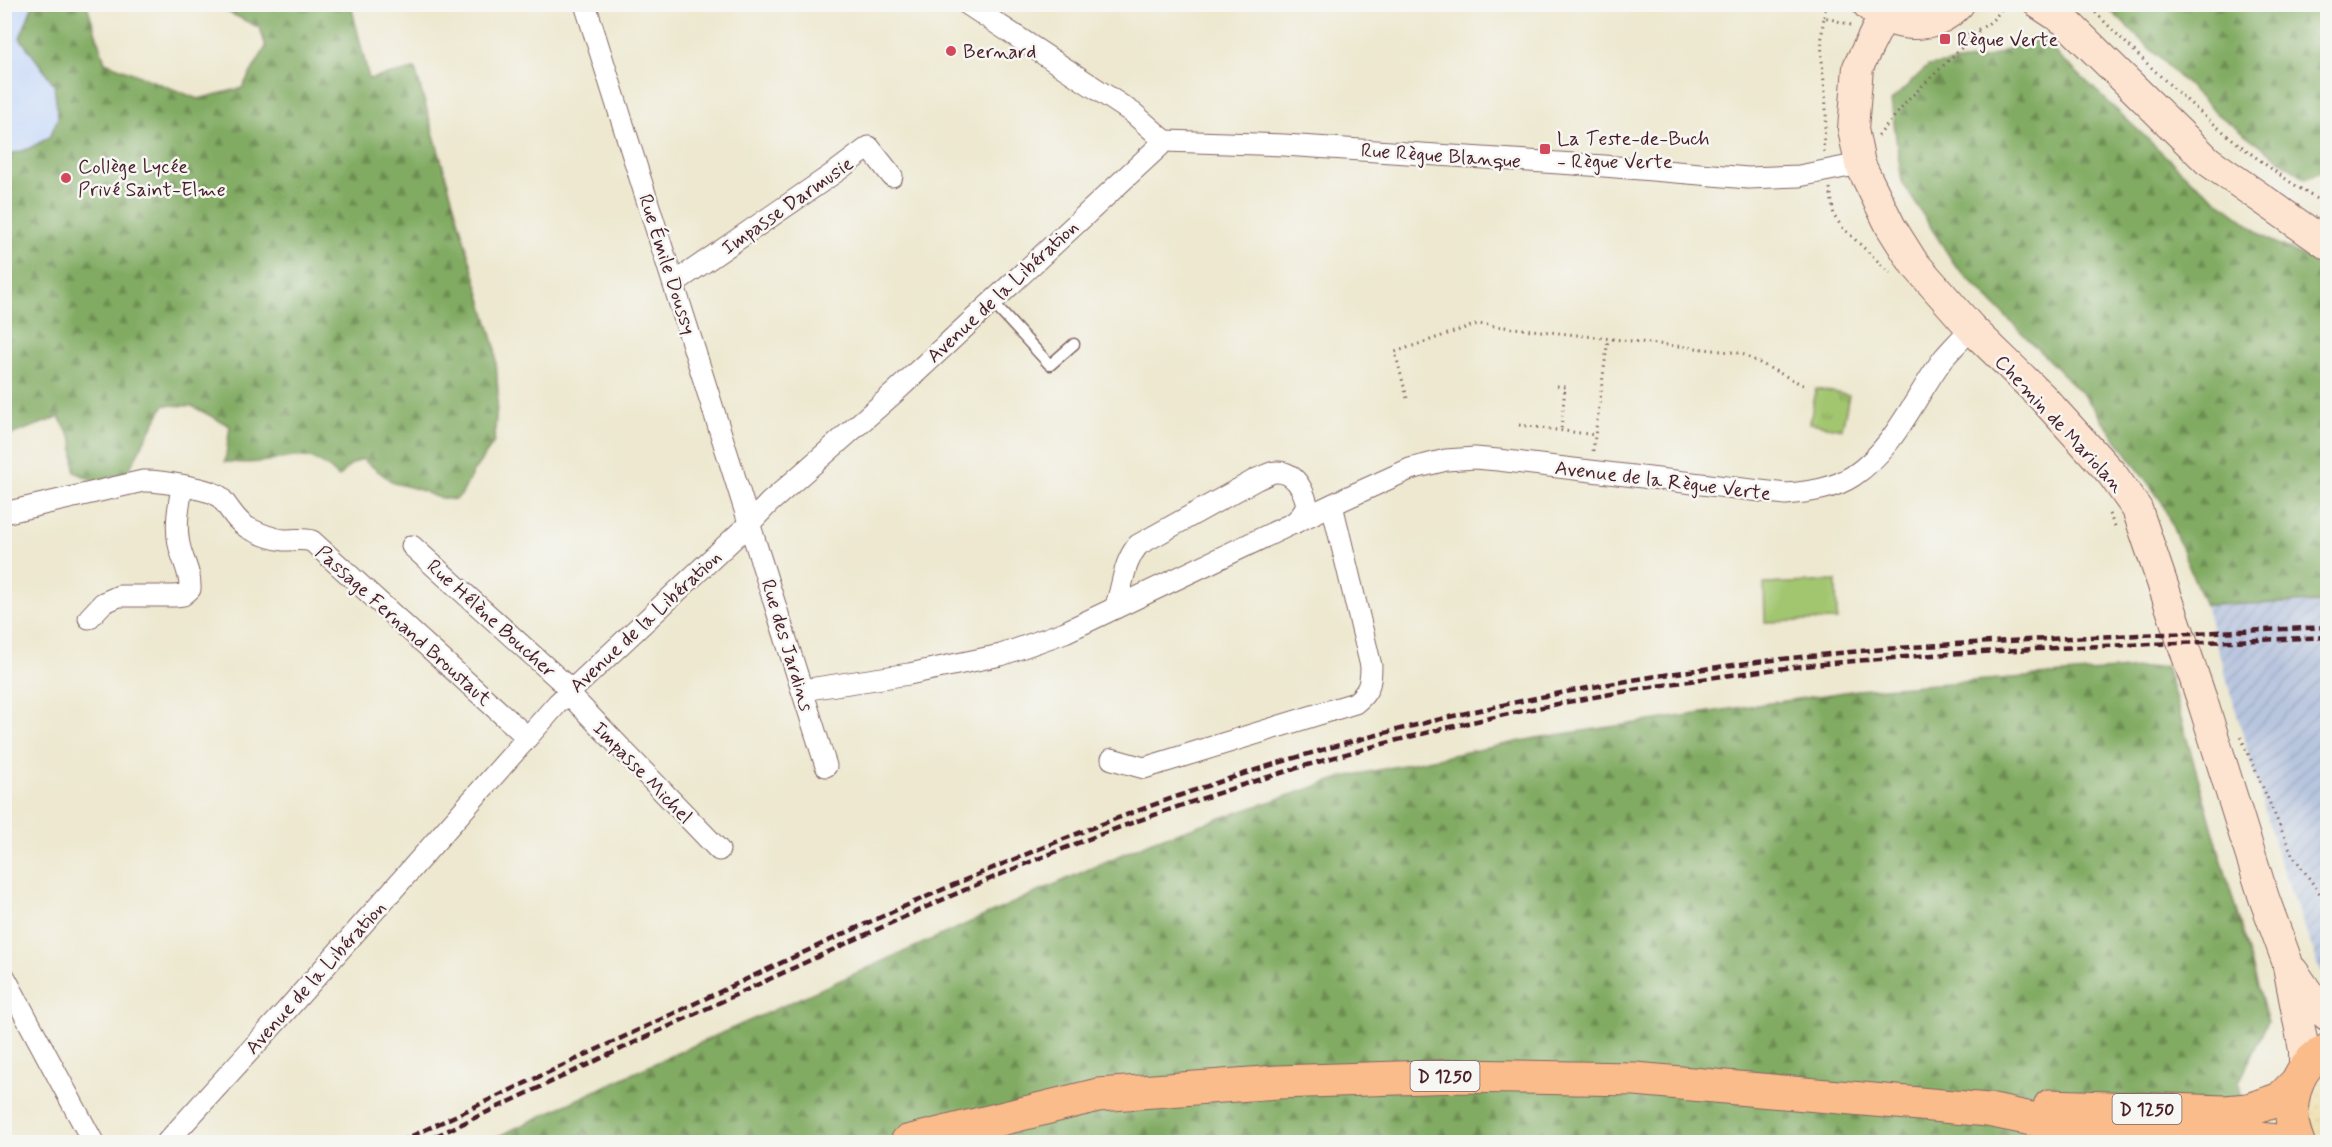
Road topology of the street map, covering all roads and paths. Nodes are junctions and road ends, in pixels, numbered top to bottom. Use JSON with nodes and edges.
{"nodes":[{"id":1,"x":585,"y":4,"type":"edge"},
{"id":2,"x":967,"y":4,"type":"edge"},
{"id":3,"x":1826,"y":4,"type":"edge"},
{"id":4,"x":1959,"y":4,"type":"edge"},
{"id":5,"x":2039,"y":4,"type":"edge"},
{"id":6,"x":2087,"y":4,"type":"edge"},
{"id":7,"x":1876,"y":11,"type":"edge"},
{"id":8,"x":1824,"y":17,"type":"dead end"},
{"id":9,"x":1980,"y":30,"type":"dead end"},
{"id":10,"x":1165,"y":141,"type":"junction"},
{"id":11,"x":1866,"y":154,"type":"junction"},
{"id":12,"x":1828,"y":171,"type":"junction"},
{"id":13,"x":892,"y":176,"type":"dead end"},
{"id":14,"x":2328,"y":206,"type":"edge"},
{"id":15,"x":2328,"y":245,"type":"edge"},
{"id":16,"x":1893,"y":275,"type":"dead end"},
{"id":17,"x":674,"y":283,"type":"junction"},
{"id":18,"x":991,"y":301,"type":"junction"},
{"id":19,"x":1971,"y":328,"type":"junction"},
{"id":20,"x":1608,"y":338,"type":"junction"},
{"id":21,"x":1074,"y":344,"type":"dead end"},
{"id":22,"x":1557,"y":386,"type":"dead end"},
{"id":23,"x":1805,"y":386,"type":"dead end"},
{"id":24,"x":1407,"y":398,"type":"dead end"},
{"id":25,"x":1519,"y":425,"type":"dead end"},
{"id":26,"x":1561,"y":430,"type":"junction"},
{"id":27,"x":1595,"y":435,"type":"junction"},
{"id":28,"x":1590,"y":471,"type":"junction"},
{"id":29,"x":182,"y":487,"type":"junction"},
{"id":30,"x":1332,"y":505,"type":"junction"},
{"id":31,"x":2108,"y":512,"type":"dead end"},
{"id":32,"x":4,"y":513,"type":"edge"},
{"id":33,"x":750,"y":523,"type":"junction"},
{"id":34,"x":1293,"y":524,"type":"junction"},
{"id":35,"x":2118,"y":532,"type":"dead end"},
{"id":36,"x":412,"y":546,"type":"dead end"},
{"id":37,"x":1115,"y":608,"type":"junction"},
{"id":38,"x":89,"y":618,"type":"dead end"},
{"id":39,"x":802,"y":690,"type":"junction"},
{"id":40,"x":570,"y":692,"type":"junction"},
{"id":41,"x":2236,"y":727,"type":"dead end"},
{"id":42,"x":527,"y":737,"type":"junction"},
{"id":43,"x":1112,"y":759,"type":"dead end"},
{"id":44,"x":826,"y":766,"type":"dead end"},
{"id":45,"x":718,"y":850,"type":"dead end"},
{"id":46,"x":2328,"y":905,"type":"edge"},
{"id":47,"x":2287,"y":961,"type":"junction"},
{"id":48,"x":4,"y":976,"type":"edge"},
{"id":49,"x":2328,"y":1016,"type":"edge"},
{"id":50,"x":2310,"y":1067,"type":"edge"},
{"id":51,"x":1988,"y":1110,"type":"junction"},
{"id":52,"x":93,"y":1143,"type":"edge"},
{"id":53,"x":168,"y":1143,"type":"edge"},
{"id":54,"x":907,"y":1143,"type":"edge"},
{"id":55,"x":2286,"y":1143,"type":"edge"},
{"id":56,"x":2298,"y":1143,"type":"edge"}],
"edges":[{"from":1,"to":17,"type":"street","name":"Rue Émile Doussy"},
{"from":2,"to":10,"type":"street"},
{"from":3,"to":8,"type":"path"},
{"from":4,"to":7,"type":"main road"},
{"from":5,"to":15,"type":"main road"},
{"from":6,"to":14,"type":"path"},
{"from":7,"to":11,"type":"main road","name":"Chemin de Mariolan"},
{"from":9,"to":11,"type":"path"},
{"from":10,"to":12,"type":"street","name":"Rue Règue Blanque"},
{"from":10,"to":18,"type":"street","name":"Avenue de la Libération"},
{"from":11,"to":12,"type":"street","name":"Rue Règue Blanque"},
{"from":11,"to":19,"type":"main road","name":"Chemin de Mariolan"},
{"from":12,"to":16,"type":"path"},
{"from":13,"to":17,"type":"street","name":"Impasse Darmusie"},
{"from":17,"to":33,"type":"street","name":"Rue Émile Doussy"},
{"from":18,"to":21,"type":"lane"},
{"from":18,"to":33,"type":"street","name":"Avenue de la Libération"},
{"from":19,"to":28,"type":"street","name":"Avenue de la Règue Verte"},
{"from":19,"to":47,"type":"main road","name":"Chemin de Mariolan"},
{"from":20,"to":23,"type":"path"},
{"from":20,"to":24,"type":"path"},
{"from":20,"to":27,"type":"path"},
{"from":22,"to":26,"type":"path"},
{"from":25,"to":26,"type":"path"},
{"from":26,"to":27,"type":"path"},
{"from":27,"to":28,"type":"path"},
{"from":28,"to":30,"type":"street","name":"Avenue de la Règue Verte"},
{"from":29,"to":32,"type":"street","name":"Passage Fernand Broustaut"},
{"from":29,"to":38,"type":"street"},
{"from":29,"to":42,"type":"street","name":"Passage Fernand Broustaut"},
{"from":30,"to":34,"type":"street","name":"Avenue de la Règue Verte"},
{"from":30,"to":43,"type":"street"},
{"from":31,"to":35,"type":"path"},
{"from":33,"to":39,"type":"street","name":"Rue des Jardins"},
{"from":33,"to":40,"type":"street","name":"Avenue de la Libération"},
{"from":34,"to":37,"type":"street","name":"Avenue de la Règue Verte"},
{"from":34,"to":37,"type":"street"},
{"from":36,"to":40,"type":"street","name":"Rue Hélène Boucher"},
{"from":37,"to":39,"type":"street","name":"Avenue de la Règue Verte"},
{"from":39,"to":44,"type":"street","name":"Rue des Jardins"},
{"from":40,"to":42,"type":"street","name":"Avenue de la Libération"},
{"from":40,"to":45,"type":"street","name":"Impasse Michel"},
{"from":41,"to":46,"type":"path"},
{"from":42,"to":53,"type":"street","name":"Avenue de la Libération"},
{"from":47,"to":49,"type":"main road","name":"Chemin de Mariolan"},
{"from":47,"to":50,"type":"main road","name":"Chemin de Mariolan"},
{"from":48,"to":52,"type":"street"},
{"from":50,"to":51,"type":"main road","number":"D 1250"},
{"from":50,"to":56,"type":"main road"},
{"from":51,"to":54,"type":"main road","number":"D 1250"},
{"from":51,"to":55,"type":"main road","number":"D 1250"}]}
